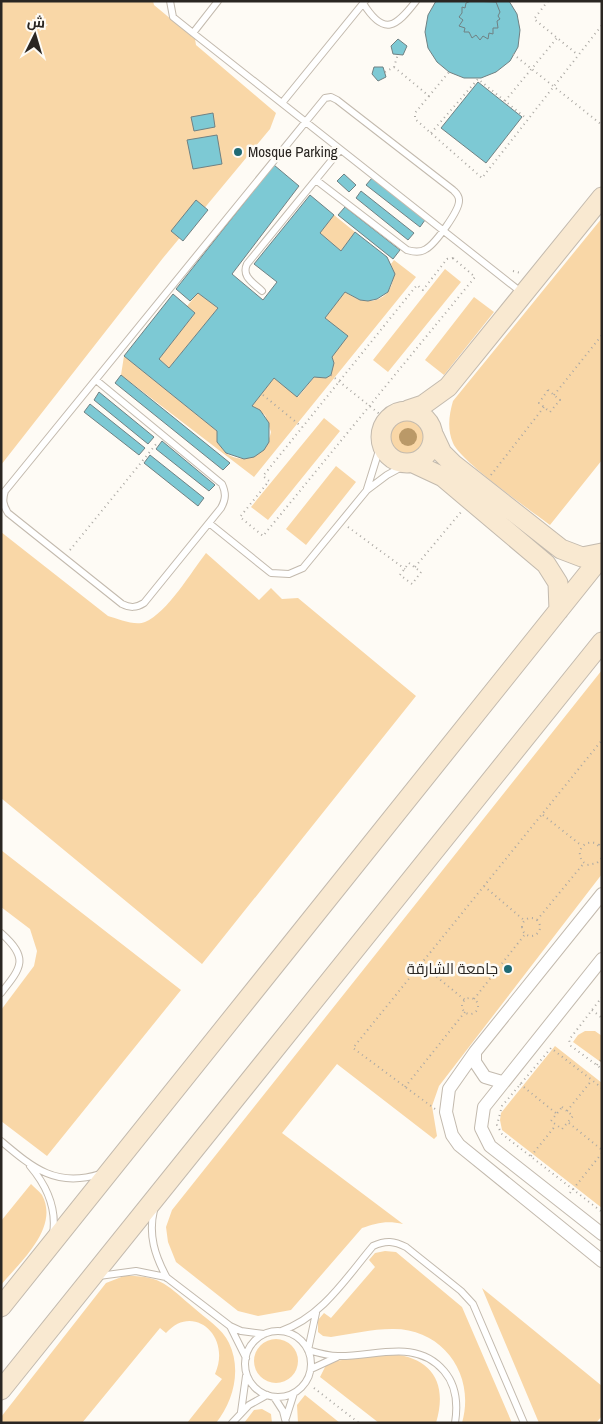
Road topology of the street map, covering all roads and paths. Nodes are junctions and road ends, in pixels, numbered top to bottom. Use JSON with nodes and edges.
{"nodes":[{"id":1,"x":170,"y":1,"type":"edge"},
{"id":2,"x":218,"y":1,"type":"edge"},
{"id":3,"x":416,"y":1,"type":"edge"},
{"id":4,"x":548,"y":1,"type":"edge"},
{"id":5,"x":364,"y":2,"type":"edge"},
{"id":6,"x":602,"y":25,"type":"edge"},
{"id":7,"x":192,"y":34,"type":"junction"},
{"id":8,"x":557,"y":38,"type":"junction"},
{"id":9,"x":398,"y":54,"type":"dead end"},
{"id":10,"x":513,"y":54,"type":"dead end"},
{"id":11,"x":578,"y":55,"type":"junction"},
{"id":12,"x":394,"y":66,"type":"junction"},
{"id":13,"x":532,"y":69,"type":"junction"},
{"id":14,"x":385,"y":72,"type":"dead end"},
{"id":15,"x":449,"y":72,"type":"dead end"},
{"id":16,"x":553,"y":86,"type":"junction"},
{"id":17,"x":429,"y":96,"type":"junction"},
{"id":18,"x":505,"y":101,"type":"junction"},
{"id":19,"x":282,"y":104,"type":"junction"},
{"id":20,"x":528,"y":119,"type":"junction"},
{"id":21,"x":304,"y":122,"type":"junction"},
{"id":22,"x":602,"y":125,"type":"edge"},
{"id":23,"x":431,"y":133,"type":"junction"},
{"id":24,"x":340,"y":150,"type":"junction"},
{"id":25,"x":316,"y":180,"type":"junction"},
{"id":26,"x":602,"y":197,"type":"edge"},
{"id":27,"x":444,"y":230,"type":"junction"},
{"id":28,"x":262,"y":291,"type":"dead end"},
{"id":29,"x":524,"y":294,"type":"junction"},
{"id":30,"x":602,"y":335,"type":"edge"},
{"id":31,"x":331,"y":375,"type":"dead end"},
{"id":32,"x":96,"y":380,"type":"junction"},
{"id":33,"x":339,"y":381,"type":"junction"},
{"id":34,"x":448,"y":387,"type":"junction"},
{"id":35,"x":263,"y":395,"type":"dead end"},
{"id":36,"x":554,"y":395,"type":"junction"},
{"id":37,"x":370,"y":406,"type":"junction"},
{"id":38,"x":408,"y":410,"type":"junction"},
{"id":39,"x":387,"y":420,"type":"junction"},
{"id":40,"x":302,"y":427,"type":"junction"},
{"id":41,"x":162,"y":435,"type":"junction"},
{"id":42,"x":434,"y":435,"type":"junction"},
{"id":43,"x":382,"y":444,"type":"junction"},
{"id":44,"x":411,"y":463,"type":"junction"},
{"id":45,"x":367,"y":490,"type":"junction"},
{"id":46,"x":340,"y":521,"type":"junction"},
{"id":47,"x":210,"y":523,"type":"junction"},
{"id":48,"x":516,"y":526,"type":"junction"},
{"id":49,"x":602,"y":554,"type":"edge"},
{"id":50,"x":64,"y":558,"type":"junction"},
{"id":51,"x":405,"y":569,"type":"junction"},
{"id":52,"x":559,"y":610,"type":"junction"},
{"id":53,"x":602,"y":642,"type":"edge"},
{"id":54,"x":601,"y":742,"type":"edge"},
{"id":55,"x":542,"y":814,"type":"junction"},
{"id":56,"x":602,"y":841,"type":"edge"},
{"id":57,"x":599,"y":845,"type":"junction"},
{"id":58,"x":582,"y":846,"type":"junction"},
{"id":59,"x":602,"y":850,"type":"edge"},
{"id":60,"x":601,"y":860,"type":"edge"},
{"id":61,"x":584,"y":863,"type":"junction"},
{"id":62,"x":484,"y":886,"type":"junction"},
{"id":63,"x":602,"y":894,"type":"edge"},
{"id":64,"x":537,"y":920,"type":"junction"},
{"id":65,"x":525,"y":921,"type":"junction"},
{"id":66,"x":1,"y":934,"type":"edge"},
{"id":67,"x":526,"y":934,"type":"junction"},
{"id":68,"x":602,"y":959,"type":"edge"},
{"id":69,"x":420,"y":964,"type":"junction"},
{"id":70,"x":1,"y":993,"type":"edge"},
{"id":71,"x":602,"y":997,"type":"edge"},
{"id":72,"x":474,"y":999,"type":"junction"},
{"id":73,"x":465,"y":1000,"type":"junction"},
{"id":74,"x":592,"y":1010,"type":"junction"},
{"id":75,"x":465,"y":1012,"type":"junction"},
{"id":76,"x":602,"y":1018,"type":"edge"},
{"id":77,"x":475,"y":1052,"type":"junction"},
{"id":78,"x":602,"y":1058,"type":"edge"},
{"id":79,"x":596,"y":1065,"type":"junction"},
{"id":80,"x":602,"y":1069,"type":"edge"},
{"id":81,"x":592,"y":1080,"type":"junction"},
{"id":82,"x":502,"y":1082,"type":"junction"},
{"id":83,"x":520,"y":1084,"type":"junction"},
{"id":84,"x":405,"y":1086,"type":"junction"},
{"id":85,"x":602,"y":1088,"type":"edge"},
{"id":86,"x":567,"y":1111,"type":"junction"},
{"id":87,"x":446,"y":1112,"type":"junction"},
{"id":88,"x":557,"y":1114,"type":"junction"},
{"id":89,"x":568,"y":1122,"type":"junction"},
{"id":90,"x":556,"y":1125,"type":"junction"},
{"id":91,"x":1,"y":1142,"type":"edge"},
{"id":92,"x":602,"y":1151,"type":"edge"},
{"id":93,"x":532,"y":1156,"type":"junction"},
{"id":94,"x":25,"y":1162,"type":"junction"},
{"id":95,"x":113,"y":1167,"type":"junction"},
{"id":96,"x":573,"y":1189,"type":"junction"},
{"id":97,"x":158,"y":1194,"type":"junction"},
{"id":98,"x":562,"y":1202,"type":"junction"},
{"id":99,"x":602,"y":1212,"type":"edge"},
{"id":100,"x":602,"y":1234,"type":"edge"},
{"id":101,"x":50,"y":1245,"type":"junction"},
{"id":102,"x":602,"y":1261,"type":"edge"},
{"id":103,"x":90,"y":1278,"type":"junction"},
{"id":104,"x":167,"y":1278,"type":"junction"},
{"id":105,"x":1,"y":1306,"type":"edge"},
{"id":106,"x":317,"y":1312,"type":"junction"},
{"id":107,"x":230,"y":1326,"type":"junction"},
{"id":108,"x":281,"y":1331,"type":"junction"},
{"id":109,"x":265,"y":1334,"type":"junction"},
{"id":110,"x":308,"y":1350,"type":"junction"},
{"id":111,"x":339,"y":1356,"type":"junction"},
{"id":112,"x":246,"y":1358,"type":"junction"},
{"id":113,"x":311,"y":1369,"type":"junction"},
{"id":114,"x":246,"y":1373,"type":"junction"},
{"id":115,"x":314,"y":1388,"type":"dead end"},
{"id":116,"x":1,"y":1390,"type":"edge"},
{"id":117,"x":294,"y":1393,"type":"junction"},
{"id":118,"x":270,"y":1396,"type":"junction"},
{"id":119,"x":241,"y":1412,"type":"junction"},
{"id":120,"x":286,"y":1421,"type":"edge"},
{"id":121,"x":232,"y":1423,"type":"edge"},
{"id":122,"x":360,"y":1423,"type":"edge"},
{"id":123,"x":455,"y":1423,"type":"edge"},
{"id":124,"x":524,"y":1423,"type":"edge"}],
"edges":[{"from":1,"to":7,"type":"lane"},
{"from":2,"to":7,"type":"lane"},
{"from":3,"to":5,"type":"lane"},
{"from":4,"to":8,"type":"path"},
{"from":5,"to":19,"type":"lane"},
{"from":6,"to":11,"type":"path"},
{"from":7,"to":19,"type":"lane"},
{"from":8,"to":11,"type":"path"},
{"from":8,"to":13,"type":"path"},
{"from":9,"to":12,"type":"path"},
{"from":10,"to":13,"type":"path"},
{"from":11,"to":16,"type":"path"},
{"from":12,"to":14,"type":"path"},
{"from":12,"to":17,"type":"path"},
{"from":13,"to":16,"type":"path"},
{"from":13,"to":18,"type":"path"},
{"from":15,"to":17,"type":"path"},
{"from":16,"to":20,"type":"path"},
{"from":16,"to":22,"type":"path"},
{"from":17,"to":23,"type":"path"},
{"from":18,"to":20,"type":"path"},
{"from":18,"to":23,"type":"path"},
{"from":19,"to":21,"type":"lane"},
{"from":20,"to":23,"type":"path"},
{"from":21,"to":24,"type":"lane"},
{"from":21,"to":27,"type":"lane"},
{"from":21,"to":32,"type":"lane"},
{"from":24,"to":25,"type":"lane"},
{"from":24,"to":27,"type":"lane"},
{"from":25,"to":27,"type":"lane"},
{"from":25,"to":28,"type":"lane"},
{"from":26,"to":29,"type":"street"},
{"from":27,"to":29,"type":"lane"},
{"from":29,"to":34,"type":"street"},
{"from":30,"to":36,"type":"path"},
{"from":31,"to":33,"type":"path"},
{"from":32,"to":41,"type":"lane"},
{"from":32,"to":50,"type":"lane"},
{"from":33,"to":37,"type":"path"},
{"from":33,"to":37,"type":"path"},
{"from":33,"to":40,"type":"path"},
{"from":34,"to":38,"type":"street"},
{"from":34,"to":42,"type":"street"},
{"from":35,"to":40,"type":"path"},
{"from":36,"to":36,"type":"path"},
{"from":37,"to":39,"type":"path"},
{"from":37,"to":40,"type":"path"},
{"from":38,"to":39,"type":"street"},
{"from":38,"to":42,"type":"street"},
{"from":39,"to":43,"type":"street"},
{"from":41,"to":47,"type":"lane"},
{"from":41,"to":50,"type":"path"},
{"from":42,"to":44,"type":"street"},
{"from":42,"to":48,"type":"street"},
{"from":43,"to":44,"type":"street"},
{"from":43,"to":45,"type":"lane"},
{"from":44,"to":45,"type":"lane"},
{"from":44,"to":48,"type":"street"},
{"from":45,"to":46,"type":"lane"},
{"from":46,"to":47,"type":"lane"},
{"from":46,"to":51,"type":"path"},
{"from":47,"to":50,"type":"lane"},
{"from":48,"to":49,"type":"street"},
{"from":48,"to":52,"type":"street"},
{"from":49,"to":52,"type":"street"},
{"from":51,"to":51,"type":"path"},
{"from":52,"to":95,"type":"street"},
{"from":53,"to":97,"type":"street"},
{"from":54,"to":55,"type":"path"},
{"from":55,"to":58,"type":"path"},
{"from":55,"to":62,"type":"path"},
{"from":56,"to":57,"type":"path"},
{"from":57,"to":58,"type":"path"},
{"from":57,"to":59,"type":"path"},
{"from":58,"to":61,"type":"path"},
{"from":60,"to":61,"type":"path"},
{"from":61,"to":64,"type":"path"},
{"from":62,"to":65,"type":"path"},
{"from":62,"to":69,"type":"path"},
{"from":63,"to":77,"type":"street"},
{"from":64,"to":65,"type":"path"},
{"from":64,"to":67,"type":"path"},
{"from":65,"to":67,"type":"path"},
{"from":66,"to":70,"type":"lane"},
{"from":67,"to":72,"type":"path"},
{"from":68,"to":82,"type":"street"},
{"from":69,"to":73,"type":"path"},
{"from":69,"to":84,"type":"path"},
{"from":71,"to":74,"type":"path"},
{"from":72,"to":73,"type":"path"},
{"from":72,"to":75,"type":"path"},
{"from":73,"to":75,"type":"path"},
{"from":74,"to":76,"type":"path"},
{"from":74,"to":79,"type":"path"},
{"from":75,"to":84,"type":"path"},
{"from":77,"to":82,"type":"street"},
{"from":77,"to":87,"type":"street"},
{"from":78,"to":79,"type":"path"},
{"from":79,"to":80,"type":"path"},
{"from":81,"to":83,"type":"path"},
{"from":81,"to":85,"type":"path"},
{"from":81,"to":86,"type":"path"},
{"from":82,"to":98,"type":"street"},
{"from":83,"to":88,"type":"path"},
{"from":83,"to":93,"type":"path"},
{"from":84,"to":87,"type":"path"},
{"from":86,"to":88,"type":"path"},
{"from":86,"to":89,"type":"path"},
{"from":87,"to":102,"type":"street"},
{"from":88,"to":90,"type":"path"},
{"from":89,"to":90,"type":"path"},
{"from":89,"to":92,"type":"path"},
{"from":90,"to":93,"type":"path"},
{"from":91,"to":94,"type":"lane"},
{"from":92,"to":96,"type":"path"},
{"from":93,"to":96,"type":"path"},
{"from":94,"to":95,"type":"lane"},
{"from":94,"to":101,"type":"lane"},
{"from":95,"to":101,"type":"street"},
{"from":96,"to":98,"type":"path"},
{"from":96,"to":99,"type":"path"},
{"from":97,"to":103,"type":"street"},
{"from":97,"to":104,"type":"lane"},
{"from":98,"to":100,"type":"street"},
{"from":101,"to":105,"type":"street"},
{"from":103,"to":104,"type":"lane"},
{"from":103,"to":116,"type":"street"},
{"from":104,"to":107,"type":"lane"},
{"from":106,"to":108,"type":"lane"},
{"from":106,"to":110,"type":"lane"},
{"from":106,"to":124,"type":"lane"},
{"from":107,"to":109,"type":"lane"},
{"from":107,"to":112,"type":"lane"},
{"from":108,"to":109,"type":"lane"},
{"from":108,"to":110,"type":"lane"},
{"from":109,"to":112,"type":"lane"},
{"from":110,"to":111,"type":"lane"},
{"from":110,"to":113,"type":"lane"},
{"from":111,"to":113,"type":"lane"},
{"from":111,"to":123,"type":"lane"},
{"from":112,"to":114,"type":"lane"},
{"from":113,"to":117,"type":"lane"},
{"from":114,"to":118,"type":"lane"},
{"from":114,"to":119,"type":"lane"},
{"from":115,"to":122,"type":"path"},
{"from":117,"to":118,"type":"lane"},
{"from":117,"to":120,"type":"lane"},
{"from":118,"to":119,"type":"lane"},
{"from":118,"to":120,"type":"lane"},
{"from":119,"to":121,"type":"lane"}]}
